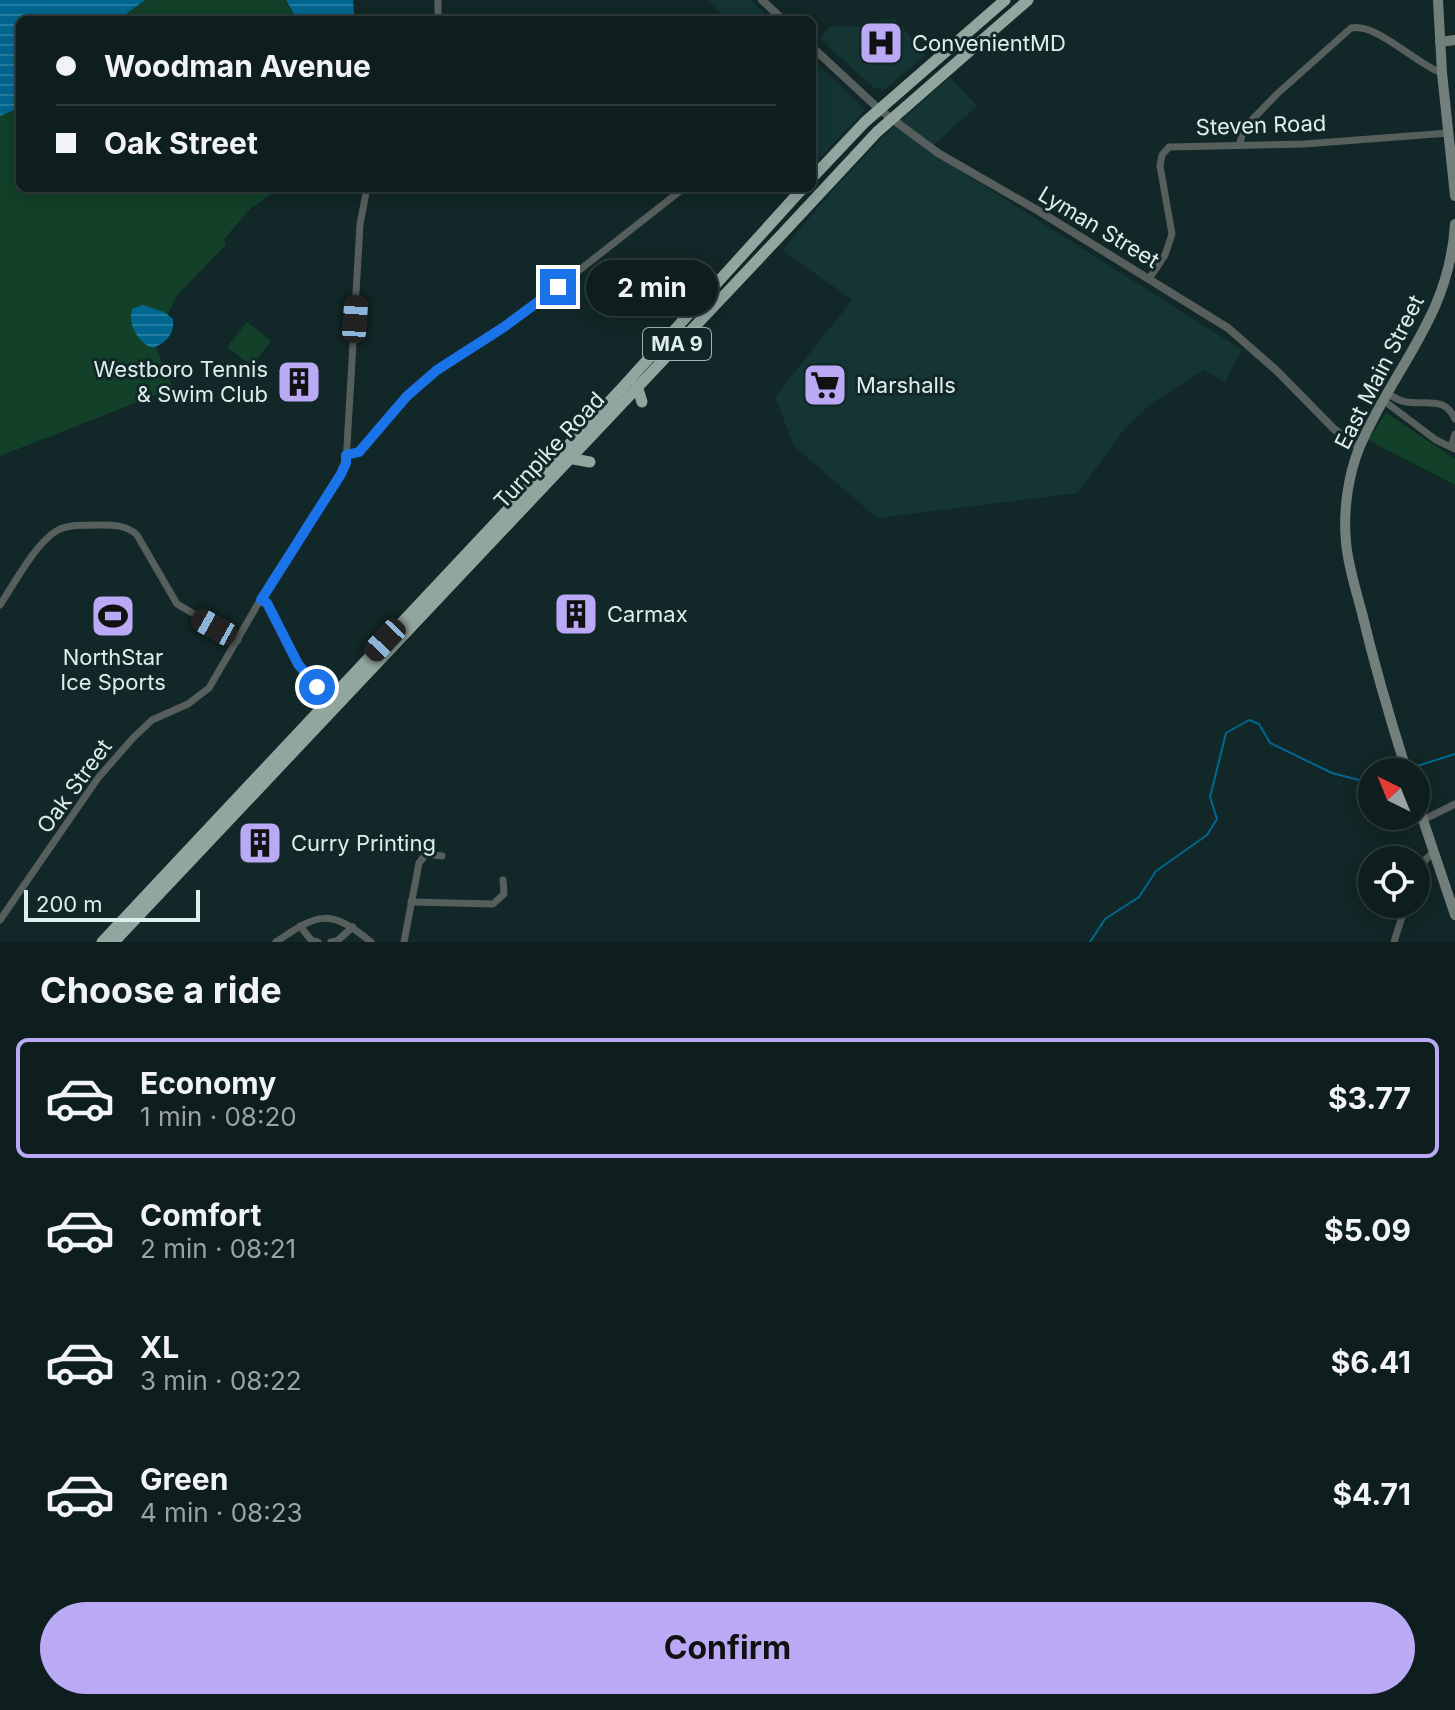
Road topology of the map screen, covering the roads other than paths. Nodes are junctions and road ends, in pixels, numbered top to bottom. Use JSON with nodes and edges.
{"nodes":[{"id":1,"x":762,"y":0,"type":"edge"},
{"id":2,"x":1005,"y":0,"type":"edge"},
{"id":3,"x":1028,"y":0,"type":"edge"},
{"id":4,"x":1438,"y":0,"type":"edge"},
{"id":5,"x":779,"y":16,"type":"edge"},
{"id":6,"x":1455,"y":40,"type":"edge"},
{"id":7,"x":1440,"y":42,"type":"junction"},
{"id":8,"x":816,"y":51,"type":"edge"},
{"id":9,"x":1442,"y":73,"type":"junction"},
{"id":10,"x":880,"y":110,"type":"junction"},
{"id":11,"x":891,"y":119,"type":"junction"},
{"id":12,"x":1449,"y":133,"type":"junction"},
{"id":13,"x":1239,"y":145,"type":"junction"},
{"id":14,"x":816,"y":174,"type":"edge"},
{"id":15,"x":366,"y":192,"type":"edge"},
{"id":16,"x":679,"y":192,"type":"edge"},
{"id":17,"x":799,"y":192,"type":"edge"},
{"id":18,"x":1455,"y":196,"type":"edge"},
{"id":19,"x":1455,"y":224,"type":"edge"},
{"id":20,"x":1149,"y":279,"type":"junction"},
{"id":21,"x":637,"y":386,"type":"junction"},
{"id":22,"x":1385,"y":397,"type":"junction"},
{"id":23,"x":642,"y":402,"type":"dead end"},
{"id":24,"x":1405,"y":402,"type":"junction"},
{"id":25,"x":1455,"y":419,"type":"edge"},
{"id":26,"x":1414,"y":422,"type":"junction"},
{"id":27,"x":1455,"y":434,"type":"edge"},
{"id":28,"x":1359,"y":448,"type":"junction"},
{"id":29,"x":1453,"y":448,"type":"edge"},
{"id":30,"x":346,"y":455,"type":"junction"},
{"id":31,"x":568,"y":458,"type":"junction"},
{"id":32,"x":590,"y":462,"type":"dead end"},
{"id":33,"x":261,"y":600,"type":"junction"},
{"id":34,"x":0,"y":605,"type":"edge"},
{"id":35,"x":238,"y":640,"type":"junction"},
{"id":36,"x":330,"y":700,"type":"junction"},
{"id":37,"x":1402,"y":758,"type":"edge"},
{"id":38,"x":1455,"y":804,"type":"edge"},
{"id":39,"x":1430,"y":816,"type":"edge"},
{"id":40,"x":1426,"y":830,"type":"edge"},
{"id":41,"x":1434,"y":852,"type":"junction"},
{"id":42,"x":442,"y":856,"type":"dead end"},
{"id":43,"x":1430,"y":856,"type":"edge"},
{"id":44,"x":503,"y":880,"type":"dead end"},
{"id":45,"x":1450,"y":882,"type":"edge"},
{"id":46,"x":411,"y":902,"type":"junction"},
{"id":47,"x":1455,"y":915,"type":"edge"},
{"id":48,"x":1402,"y":918,"type":"edge"},
{"id":49,"x":0,"y":920,"type":"edge"},
{"id":50,"x":300,"y":926,"type":"junction"},
{"id":51,"x":353,"y":927,"type":"junction"},
{"id":52,"x":102,"y":942,"type":"edge"},
{"id":53,"x":114,"y":942,"type":"edge"},
{"id":54,"x":276,"y":942,"type":"edge"},
{"id":55,"x":318,"y":942,"type":"edge"},
{"id":56,"x":331,"y":942,"type":"edge"},
{"id":57,"x":371,"y":942,"type":"edge"},
{"id":58,"x":404,"y":942,"type":"edge"},
{"id":59,"x":1394,"y":942,"type":"edge"}],
"edges":[{"from":1,"to":5,"type":"street"},
{"from":2,"to":10,"type":"highway"},
{"from":3,"to":11,"type":"highway","name":"Turnpike Road","number":"MA 9"},
{"from":4,"to":7,"type":"main road"},
{"from":6,"to":7,"type":"main road"},
{"from":7,"to":9,"type":"main road"},
{"from":8,"to":10,"type":"street","name":"Lyman Street"},
{"from":9,"to":12,"type":"main road"},
{"from":9,"to":13,"type":"street"},
{"from":10,"to":11,"type":"street","name":"Lyman Street"},
{"from":10,"to":14,"type":"highway"},
{"from":11,"to":20,"type":"street","name":"Lyman Street"},
{"from":11,"to":21,"type":"highway","name":"Turnpike Road","number":"MA 9"},
{"from":12,"to":13,"type":"street","name":"Steven Road"},
{"from":12,"to":18,"type":"main road"},
{"from":13,"to":20,"type":"street","name":"Steven Road"},
{"from":15,"to":30,"type":"street"},
{"from":16,"to":30,"type":"street","name":"Oak Street"},
{"from":17,"to":36,"type":"highway","name":"Turnpike Road","number":"MA 9"},
{"from":19,"to":22,"type":"main road","name":"East Main Street"},
{"from":20,"to":28,"type":"street","name":"Lyman Street"},
{"from":21,"to":23,"type":"highway"},
{"from":21,"to":31,"type":"highway","name":"Turnpike Road","number":"MA 9"},
{"from":22,"to":24,"type":"street"},
{"from":22,"to":26,"type":"street"},
{"from":22,"to":28,"type":"main road","name":"East Main Street"},
{"from":24,"to":25,"type":"street"},
{"from":24,"to":26,"type":"street"},
{"from":26,"to":29,"type":"street"},
{"from":27,"to":29,"type":"street"},
{"from":28,"to":37,"type":"main road","name":"East Main Street"},
{"from":30,"to":33,"type":"street","name":"Oak Street"},
{"from":31,"to":32,"type":"highway"},
{"from":31,"to":53,"type":"highway","name":"Turnpike Road","number":"MA 9"},
{"from":33,"to":35,"type":"street","name":"Oak Street"},
{"from":33,"to":36,"type":"street"},
{"from":34,"to":35,"type":"street"},
{"from":35,"to":49,"type":"street","name":"Oak Street"},
{"from":36,"to":52,"type":"highway","name":"Turnpike Road","number":"MA 9"},
{"from":38,"to":39,"type":"street"},
{"from":40,"to":41,"type":"main road"},
{"from":41,"to":43,"type":"street"},
{"from":41,"to":45,"type":"main road"},
{"from":42,"to":46,"type":"street"},
{"from":44,"to":46,"type":"street"},
{"from":45,"to":47,"type":"main road"},
{"from":46,"to":58,"type":"street"},
{"from":48,"to":59,"type":"street"},
{"from":50,"to":51,"type":"street"},
{"from":50,"to":54,"type":"street"},
{"from":50,"to":55,"type":"street"},
{"from":51,"to":56,"type":"street"},
{"from":51,"to":57,"type":"street"}]}
